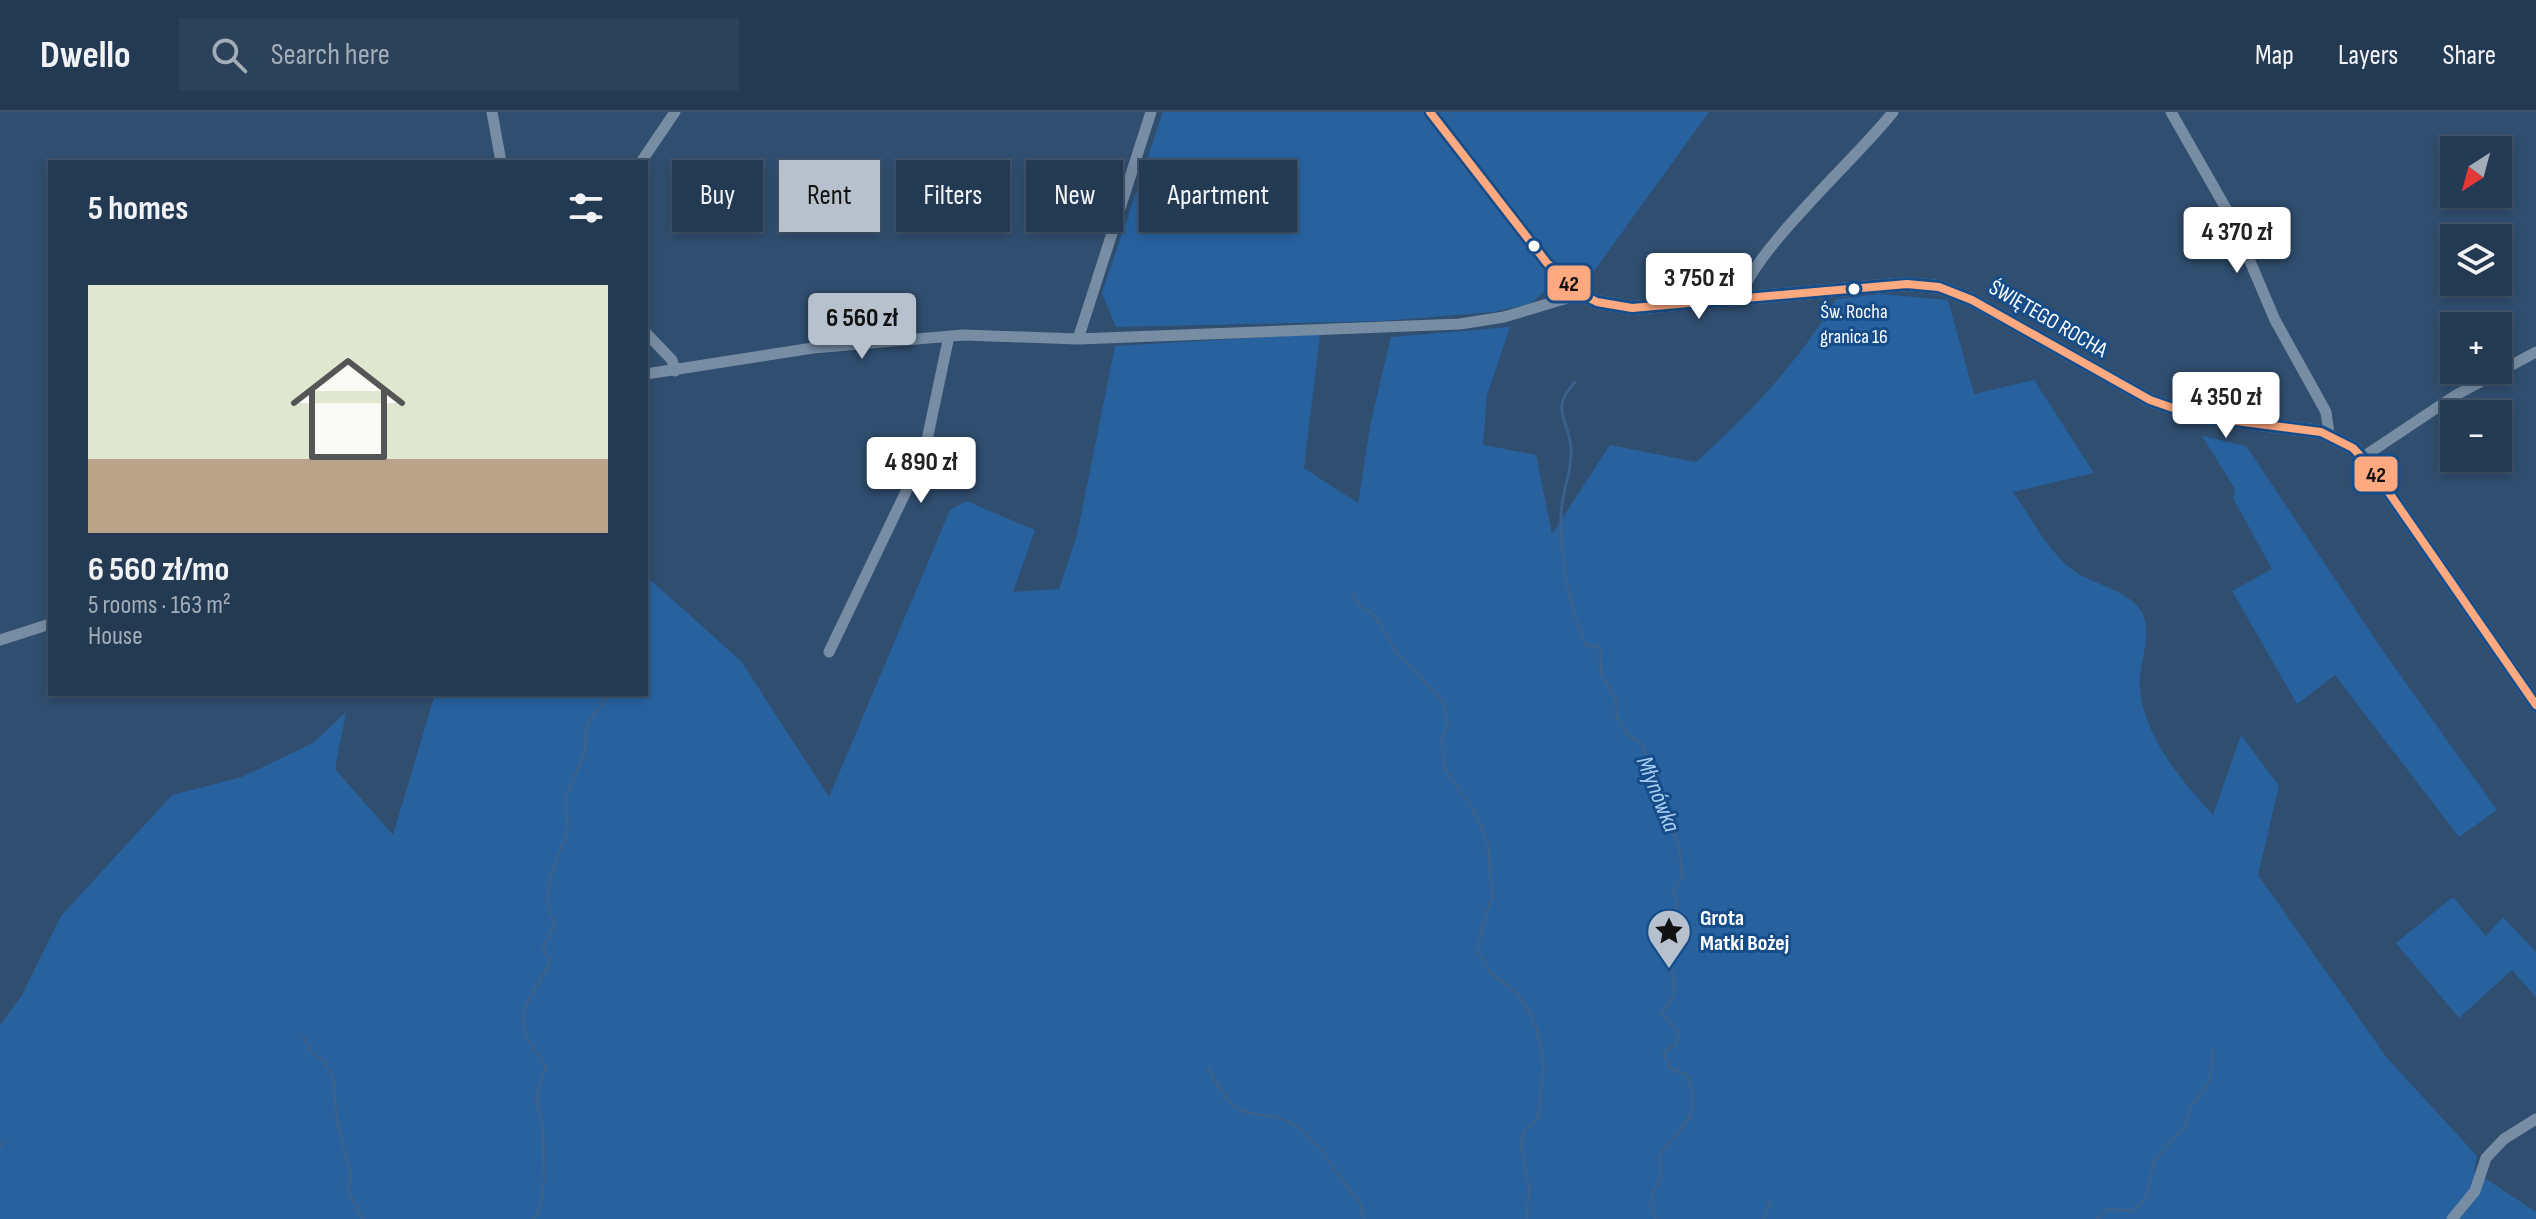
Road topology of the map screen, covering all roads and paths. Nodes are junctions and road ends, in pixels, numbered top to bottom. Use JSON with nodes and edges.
{"nodes":[{"id":1,"x":492,"y":112,"type":"edge"},
{"id":2,"x":675,"y":112,"type":"edge"},
{"id":3,"x":1151,"y":112,"type":"edge"},
{"id":4,"x":1430,"y":112,"type":"edge"},
{"id":5,"x":1893,"y":112,"type":"edge"},
{"id":6,"x":2171,"y":112,"type":"edge"},
{"id":7,"x":501,"y":160,"type":"edge"},
{"id":8,"x":642,"y":160,"type":"edge"},
{"id":9,"x":1581,"y":294,"type":"junction"},
{"id":10,"x":1740,"y":299,"type":"junction"},
{"id":11,"x":648,"y":336,"type":"edge"},
{"id":12,"x":949,"y":336,"type":"junction"},
{"id":13,"x":1078,"y":339,"type":"junction"},
{"id":14,"x":648,"y":345,"type":"edge"},
{"id":15,"x":2536,"y":352,"type":"edge"},
{"id":16,"x":674,"y":368,"type":"junction"},
{"id":17,"x":648,"y":374,"type":"edge"},
{"id":18,"x":2329,"y":434,"type":"junction"},
{"id":19,"x":2363,"y":457,"type":"junction"},
{"id":20,"x":48,"y":625,"type":"edge"},
{"id":21,"x":0,"y":640,"type":"edge"},
{"id":22,"x":829,"y":652,"type":"dead end"},
{"id":23,"x":2536,"y":705,"type":"edge"},
{"id":24,"x":2536,"y":1119,"type":"edge"},
{"id":25,"x":2452,"y":1219,"type":"edge"}],
"edges":[{"from":1,"to":7,"type":"street"},
{"from":2,"to":8,"type":"street"},
{"from":3,"to":13,"type":"street"},
{"from":4,"to":9,"type":"street"},
{"from":5,"to":10,"type":"street"},
{"from":6,"to":18,"type":"street"},
{"from":9,"to":10,"type":"street","name":"ŚWIĘTEGO ROCHA"},
{"from":9,"to":13,"type":"street"},
{"from":10,"to":18,"type":"street","name":"ŚWIĘTEGO ROCHA"},
{"from":11,"to":16,"type":"street"},
{"from":12,"to":13,"type":"street"},
{"from":12,"to":16,"type":"street"},
{"from":12,"to":22,"type":"street"},
{"from":14,"to":16,"type":"street"},
{"from":15,"to":19,"type":"street"},
{"from":16,"to":17,"type":"street"},
{"from":18,"to":19,"type":"street","name":"ŚWIĘTEGO ROCHA"},
{"from":19,"to":23,"type":"street","name":"ŚWIĘTEGO ROCHA"},
{"from":20,"to":21,"type":"street"},
{"from":24,"to":25,"type":"street"}]}
